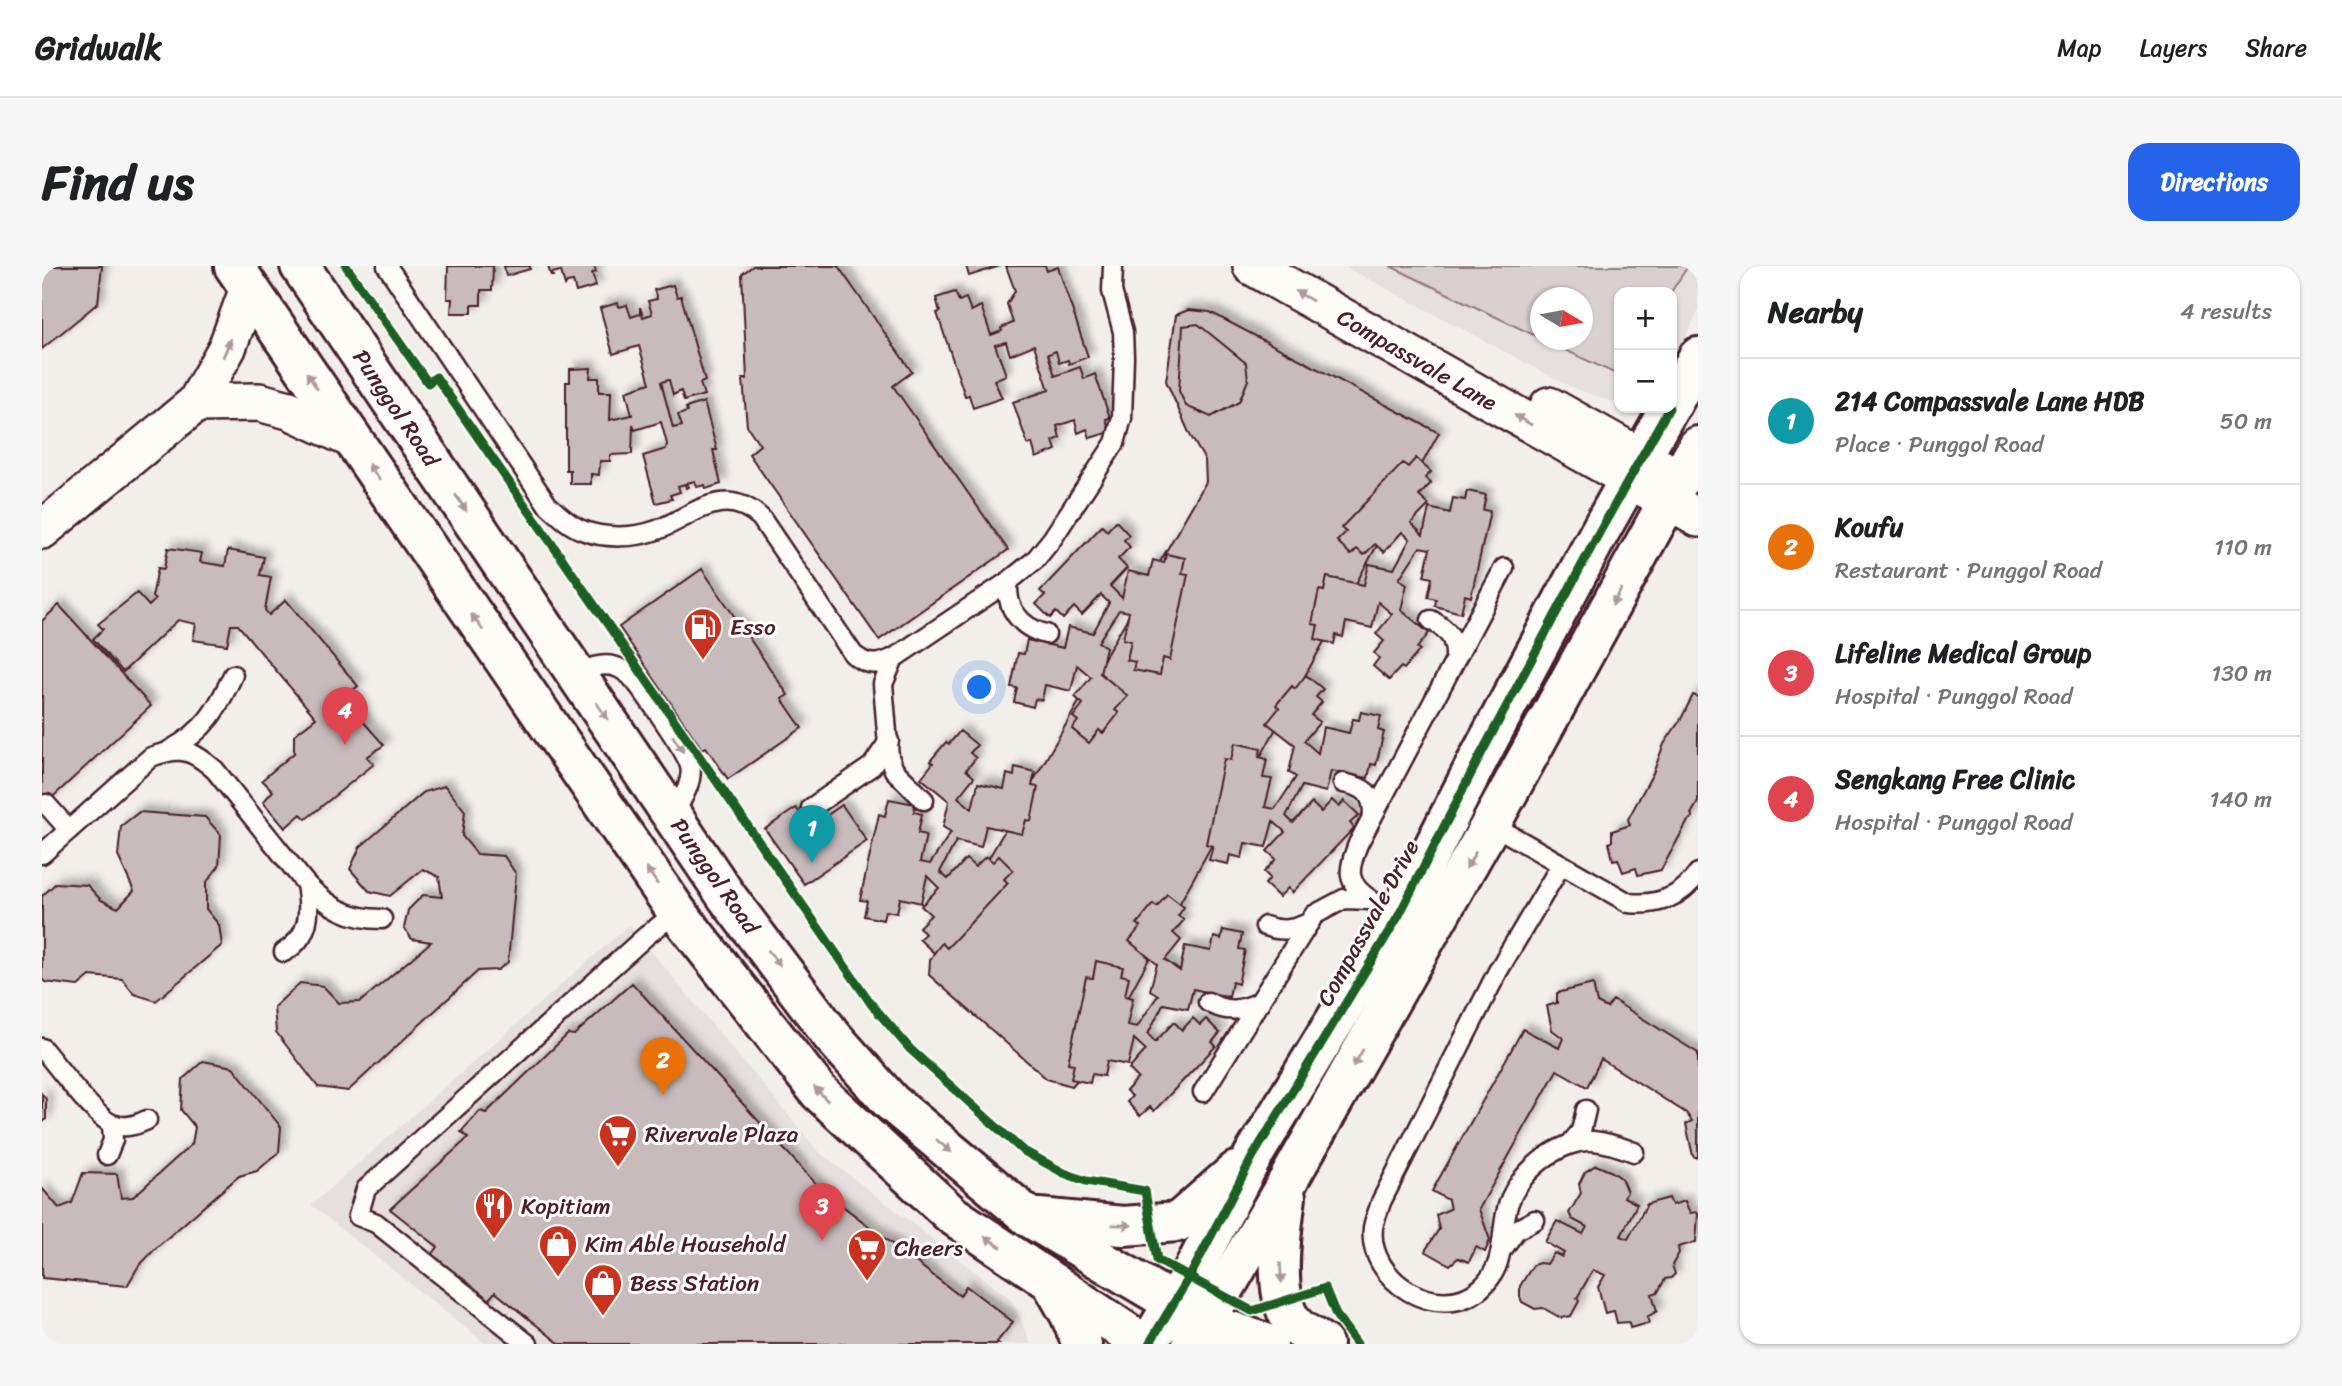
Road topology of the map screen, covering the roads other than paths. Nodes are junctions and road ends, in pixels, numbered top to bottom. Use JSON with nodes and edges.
{"nodes":[{"id":1,"x":300,"y":266,"type":"edge"},
{"id":2,"x":387,"y":266,"type":"edge"},
{"id":3,"x":1112,"y":266,"type":"edge"},
{"id":4,"x":1252,"y":266,"type":"edge"},
{"id":5,"x":1302,"y":266,"type":"edge"},
{"id":6,"x":241,"y":277,"type":"edge"},
{"id":7,"x":1698,"y":357,"type":"edge"},
{"id":8,"x":196,"y":403,"type":"junction"},
{"id":9,"x":1654,"y":435,"type":"edge"},
{"id":10,"x":350,"y":438,"type":"junction"},
{"id":11,"x":1589,"y":443,"type":"junction"},
{"id":12,"x":1690,"y":480,"type":"edge"},
{"id":13,"x":42,"y":530,"type":"edge"},
{"id":14,"x":1504,"y":568,"type":"dead end"},
{"id":15,"x":1009,"y":581,"type":"junction"},
{"id":16,"x":1431,"y":620,"type":"dead end"},
{"id":17,"x":1045,"y":634,"type":"dead end"},
{"id":18,"x":894,"y":658,"type":"junction"},
{"id":19,"x":1455,"y":659,"type":"junction"},
{"id":20,"x":233,"y":675,"type":"dead end"},
{"id":21,"x":889,"y":741,"type":"junction"},
{"id":22,"x":170,"y":750,"type":"junction"},
{"id":23,"x":1343,"y":783,"type":"dead end"},
{"id":24,"x":924,"y":800,"type":"dead end"},
{"id":25,"x":46,"y":804,"type":"dead end"},
{"id":26,"x":810,"y":808,"type":"dead end"},
{"id":27,"x":1373,"y":815,"type":"junction"},
{"id":28,"x":1491,"y":824,"type":"junction"},
{"id":29,"x":69,"y":830,"type":"junction"},
{"id":30,"x":42,"y":854,"type":"edge"},
{"id":31,"x":1561,"y":865,"type":"junction"},
{"id":32,"x":1698,"y":873,"type":"edge"},
{"id":33,"x":306,"y":884,"type":"junction"},
{"id":34,"x":1690,"y":889,"type":"edge"},
{"id":35,"x":677,"y":912,"type":"junction"},
{"id":36,"x":382,"y":919,"type":"dead end"},
{"id":37,"x":1310,"y":922,"type":"junction"},
{"id":38,"x":1265,"y":926,"type":"dead end"},
{"id":39,"x":284,"y":952,"type":"dead end"},
{"id":40,"x":1208,"y":1002,"type":"dead end"},
{"id":41,"x":1260,"y":1002,"type":"junction"},
{"id":42,"x":42,"y":1048,"type":"edge"},
{"id":43,"x":1203,"y":1092,"type":"dead end"},
{"id":44,"x":1586,"y":1110,"type":"dead end"},
{"id":45,"x":147,"y":1120,"type":"dead end"},
{"id":46,"x":112,"y":1125,"type":"junction"},
{"id":47,"x":1572,"y":1143,"type":"junction"},
{"id":48,"x":1634,"y":1152,"type":"dead end"},
{"id":49,"x":107,"y":1155,"type":"dead end"},
{"id":50,"x":1253,"y":1156,"type":"junction"},
{"id":51,"x":1288,"y":1181,"type":"junction"},
{"id":52,"x":1030,"y":1218,"type":"junction"},
{"id":53,"x":1535,"y":1220,"type":"dead end"},
{"id":54,"x":1503,"y":1250,"type":"junction"},
{"id":55,"x":1050,"y":1280,"type":"junction"},
{"id":56,"x":1190,"y":1323,"type":"edge"},
{"id":57,"x":528,"y":1344,"type":"edge"},
{"id":58,"x":1082,"y":1344,"type":"edge"},
{"id":59,"x":1147,"y":1344,"type":"edge"},
{"id":60,"x":1268,"y":1344,"type":"edge"},
{"id":61,"x":1324,"y":1344,"type":"edge"}],
"edges":[{"from":1,"to":52,"type":"main road","name":"Punggol Road","one_way":true},
{"from":2,"to":18,"type":"lane"},
{"from":3,"to":15,"type":"lane"},
{"from":11,"to":4,"type":"street","name":"Compassvale Lane","one_way":true},
{"from":5,"to":11,"type":"street","name":"Compassvale Lane"},
{"from":8,"to":6,"type":"street","one_way":true},
{"from":10,"to":6,"type":"main road","one_way":true},
{"from":7,"to":9,"type":"main road"},
{"from":8,"to":10,"type":"street"},
{"from":8,"to":13,"type":"street"},
{"from":9,"to":11,"type":"street"},
{"from":9,"to":12,"type":"street"},
{"from":9,"to":50,"type":"main road","name":"Compassvale Drive"},
{"from":35,"to":10,"type":"main road","one_way":true},
{"from":12,"to":28,"type":"main road","name":"Compassvale Drive","one_way":true},
{"from":14,"to":19,"type":"lane"},
{"from":15,"to":17,"type":"lane"},
{"from":15,"to":18,"type":"lane"},
{"from":16,"to":19,"type":"lane"},
{"from":18,"to":21,"type":"lane"},
{"from":19,"to":27,"type":"lane"},
{"from":20,"to":22,"type":"lane"},
{"from":21,"to":24,"type":"lane"},
{"from":21,"to":26,"type":"lane"},
{"from":22,"to":29,"type":"lane"},
{"from":22,"to":33,"type":"lane"},
{"from":23,"to":27,"type":"lane"},
{"from":25,"to":29,"type":"lane"},
{"from":27,"to":37,"type":"lane"},
{"from":28,"to":31,"type":"lane"},
{"from":28,"to":51,"type":"main road","name":"Compassvale Drive","one_way":true},
{"from":29,"to":30,"type":"lane"},
{"from":31,"to":34,"type":"lane"},
{"from":31,"to":54,"type":"lane"},
{"from":32,"to":34,"type":"lane"},
{"from":33,"to":36,"type":"lane"},
{"from":33,"to":39,"type":"lane"},
{"from":55,"to":35,"type":"main road","one_way":true},
{"from":35,"to":57,"type":"lane"},
{"from":37,"to":38,"type":"lane"},
{"from":37,"to":41,"type":"lane"},
{"from":40,"to":41,"type":"lane"},
{"from":41,"to":43,"type":"lane"},
{"from":42,"to":46,"type":"lane"},
{"from":44,"to":47,"type":"lane"},
{"from":45,"to":46,"type":"lane"},
{"from":46,"to":49,"type":"lane"},
{"from":47,"to":48,"type":"lane"},
{"from":47,"to":54,"type":"lane"},
{"from":52,"to":50,"type":"main road","one_way":true},
{"from":50,"to":56,"type":"main road","name":"Compassvale Drive"},
{"from":51,"to":56,"type":"main road","name":"Compassvale Drive"},
{"from":51,"to":61,"type":"main road","one_way":true},
{"from":52,"to":56,"type":"main road","name":"Punggol Road"},
{"from":53,"to":54,"type":"lane"},
{"from":55,"to":58,"type":"main road"},
{"from":55,"to":59,"type":"main road"},
{"from":56,"to":59,"type":"main road","name":"Compassvale Drive"},
{"from":56,"to":60,"type":"main road","name":"Punggol Road"}]}
